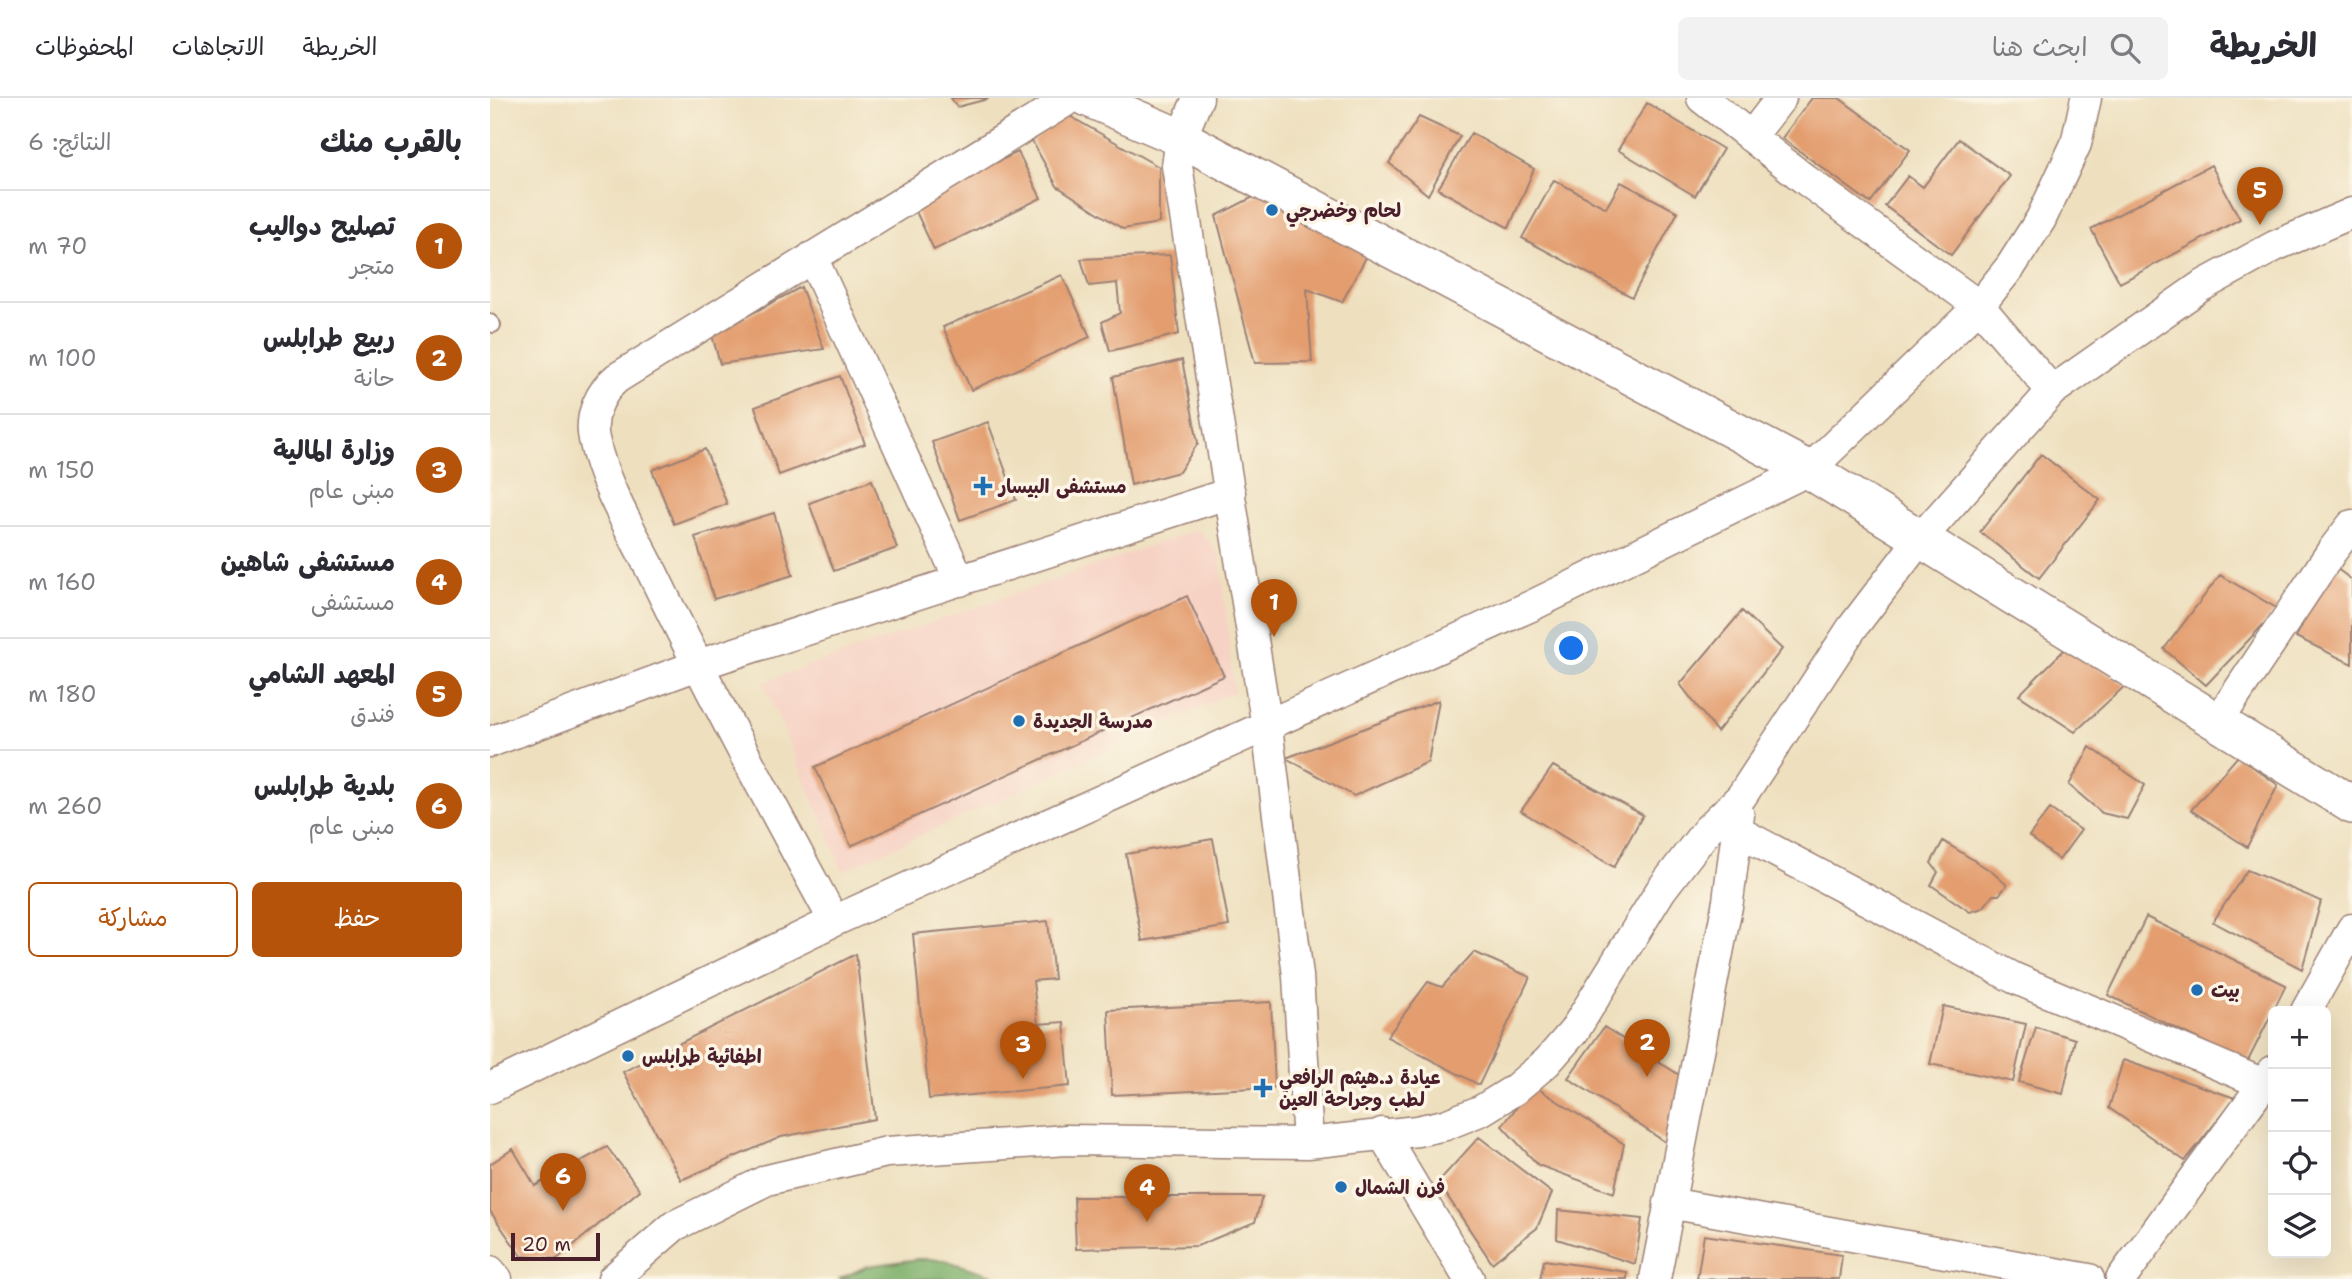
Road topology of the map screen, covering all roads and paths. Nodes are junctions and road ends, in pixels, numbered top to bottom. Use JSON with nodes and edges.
{"nodes":[{"id":1,"x":1071,"y":98,"type":"edge"},
{"id":2,"x":1088,"y":98,"type":"edge"},
{"id":3,"x":1128,"y":98,"type":"edge"},
{"id":4,"x":1198,"y":98,"type":"edge"},
{"id":5,"x":1702,"y":98,"type":"edge"},
{"id":6,"x":1781,"y":98,"type":"edge"},
{"id":7,"x":2086,"y":98,"type":"edge"},
{"id":8,"x":1751,"y":137,"type":"junction"},
{"id":9,"x":1181,"y":138,"type":"junction"},
{"id":10,"x":2352,"y":213,"type":"edge"},
{"id":11,"x":812,"y":257,"type":"junction"},
{"id":12,"x":1979,"y":306,"type":"junction"},
{"id":13,"x":2052,"y":391,"type":"junction"},
{"id":14,"x":1809,"y":470,"type":"junction"},
{"id":15,"x":1230,"y":493,"type":"junction"},
{"id":16,"x":2352,"y":525,"type":"edge"},
{"id":17,"x":1920,"y":539,"type":"junction"},
{"id":18,"x":960,"y":580,"type":"junction"},
{"id":19,"x":698,"y":665,"type":"junction"},
{"id":20,"x":2219,"y":720,"type":"junction"},
{"id":21,"x":1267,"y":727,"type":"junction"},
{"id":22,"x":490,"y":742,"type":"edge"},
{"id":23,"x":1741,"y":797,"type":"junction"},
{"id":24,"x":2352,"y":805,"type":"edge"},
{"id":25,"x":1737,"y":831,"type":"junction"},
{"id":26,"x":834,"y":921,"type":"junction"},
{"id":27,"x":2352,"y":929,"type":"edge"},
{"id":28,"x":2309,"y":1006,"type":"edge"},
{"id":29,"x":2268,"y":1077,"type":"edge"},
{"id":30,"x":2268,"y":1081,"type":"edge"},
{"id":31,"x":490,"y":1088,"type":"edge"},
{"id":32,"x":1382,"y":1133,"type":"junction"},
{"id":33,"x":1308,"y":1143,"type":"junction"},
{"id":34,"x":1670,"y":1203,"type":"junction"},
{"id":35,"x":613,"y":1279,"type":"edge"},
{"id":36,"x":1469,"y":1279,"type":"edge"},
{"id":37,"x":1656,"y":1279,"type":"edge"},
{"id":38,"x":2089,"y":1279,"type":"edge"},
{"id":39,"x":2121,"y":1279,"type":"edge"}],
"edges":[{"from":1,"to":11,"type":"street"},
{"from":2,"to":9,"type":"street"},
{"from":3,"to":9,"type":"street"},
{"from":4,"to":9,"type":"street"},
{"from":5,"to":8,"type":"street"},
{"from":6,"to":8,"type":"street"},
{"from":7,"to":12,"type":"street"},
{"from":8,"to":12,"type":"street"},
{"from":9,"to":14,"type":"street"},
{"from":9,"to":15,"type":"street"},
{"from":10,"to":13,"type":"street"},
{"from":11,"to":18,"type":"street"},
{"from":11,"to":19,"type":"street"},
{"from":12,"to":13,"type":"street"},
{"from":12,"to":14,"type":"street"},
{"from":13,"to":17,"type":"street"},
{"from":14,"to":17,"type":"street"},
{"from":14,"to":21,"type":"street"},
{"from":15,"to":18,"type":"street"},
{"from":15,"to":21,"type":"street"},
{"from":16,"to":20,"type":"street"},
{"from":17,"to":20,"type":"street"},
{"from":17,"to":23,"type":"street"},
{"from":18,"to":19,"type":"street"},
{"from":19,"to":22,"type":"street"},
{"from":19,"to":26,"type":"street"},
{"from":20,"to":24,"type":"street"},
{"from":21,"to":26,"type":"street"},
{"from":21,"to":33,"type":"street"},
{"from":23,"to":25,"type":"street"},
{"from":23,"to":32,"type":"street"},
{"from":25,"to":29,"type":"street"},
{"from":25,"to":34,"type":"street"},
{"from":26,"to":31,"type":"street"},
{"from":27,"to":28,"type":"street"},
{"from":30,"to":39,"type":"street"},
{"from":32,"to":33,"type":"street"},
{"from":32,"to":36,"type":"street"},
{"from":33,"to":35,"type":"street"},
{"from":34,"to":37,"type":"street"},
{"from":34,"to":38,"type":"street"}]}
